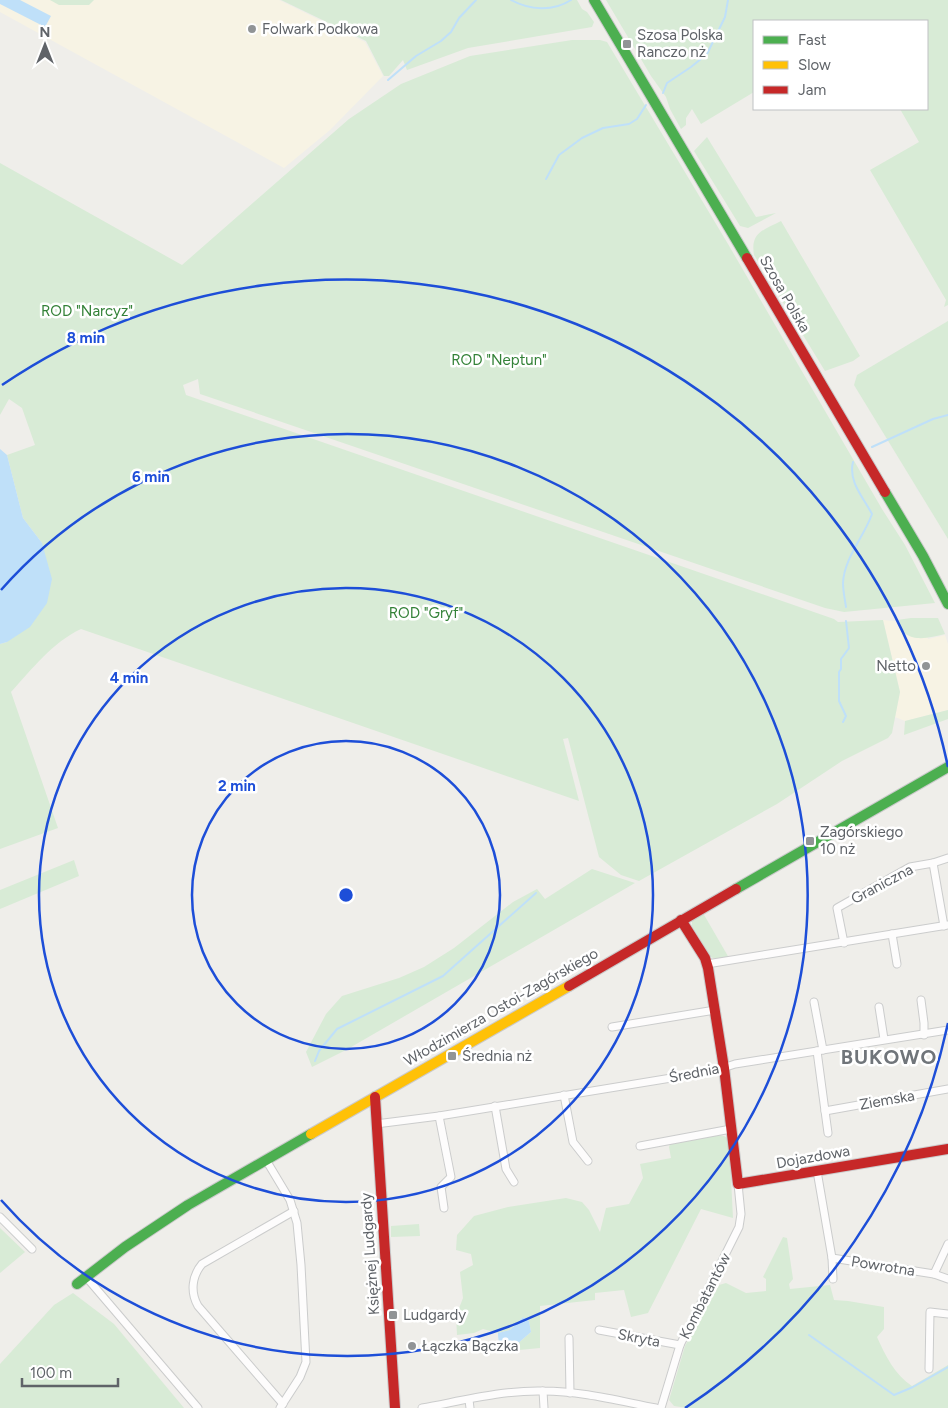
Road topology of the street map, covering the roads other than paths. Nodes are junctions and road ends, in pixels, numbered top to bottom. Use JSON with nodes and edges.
{"nodes":[{"id":1,"x":594,"y":0,"type":"edge"},
{"id":2,"x":948,"y":604,"type":"edge"},
{"id":3,"x":948,"y":767,"type":"edge"},
{"id":4,"x":948,"y":858,"type":"edge"},
{"id":5,"x":933,"y":863,"type":"junction"},
{"id":6,"x":681,"y":920,"type":"junction"},
{"id":7,"x":946,"y":926,"type":"edge"},
{"id":8,"x":892,"y":934,"type":"junction"},
{"id":9,"x":844,"y":943,"type":"junction"},
{"id":10,"x":707,"y":964,"type":"junction"},
{"id":11,"x":897,"y":964,"type":"dead end"},
{"id":12,"x":921,"y":1000,"type":"dead end"},
{"id":13,"x":814,"y":1002,"type":"dead end"},
{"id":14,"x":879,"y":1007,"type":"dead end"},
{"id":15,"x":715,"y":1010,"type":"junction"},
{"id":16,"x":612,"y":1027,"type":"dead end"},
{"id":17,"x":948,"y":1030,"type":"edge"},
{"id":18,"x":924,"y":1035,"type":"junction"},
{"id":19,"x":884,"y":1039,"type":"junction"},
{"id":20,"x":820,"y":1051,"type":"junction"},
{"id":21,"x":724,"y":1068,"type":"junction"},
{"id":22,"x":948,"y":1089,"type":"edge"},
{"id":23,"x":564,"y":1095,"type":"junction"},
{"id":24,"x":375,"y":1098,"type":"junction"},
{"id":25,"x":495,"y":1106,"type":"junction"},
{"id":26,"x":825,"y":1111,"type":"junction"},
{"id":27,"x":439,"y":1116,"type":"junction"},
{"id":28,"x":376,"y":1124,"type":"junction"},
{"id":29,"x":731,"y":1129,"type":"junction"},
{"id":30,"x":828,"y":1133,"type":"dead end"},
{"id":31,"x":640,"y":1146,"type":"dead end"},
{"id":32,"x":948,"y":1149,"type":"edge"},
{"id":33,"x":266,"y":1160,"type":"junction"},
{"id":34,"x":588,"y":1161,"type":"dead end"},
{"id":35,"x":817,"y":1171,"type":"junction"},
{"id":36,"x":514,"y":1182,"type":"dead end"},
{"id":37,"x":738,"y":1184,"type":"junction"},
{"id":38,"x":444,"y":1208,"type":"dead end"},
{"id":39,"x":294,"y":1211,"type":"junction"},
{"id":40,"x":0,"y":1217,"type":"edge"},
{"id":41,"x":948,"y":1244,"type":"edge"},
{"id":42,"x":32,"y":1249,"type":"dead end"},
{"id":43,"x":832,"y":1258,"type":"junction"},
{"id":44,"x":934,"y":1274,"type":"junction"},
{"id":45,"x":87,"y":1278,"type":"junction"},
{"id":46,"x":833,"y":1278,"type":"dead end"},
{"id":47,"x":948,"y":1279,"type":"edge"},
{"id":48,"x":77,"y":1284,"type":"dead end"},
{"id":49,"x":948,"y":1314,"type":"edge"},
{"id":50,"x":599,"y":1330,"type":"dead end"},
{"id":51,"x":570,"y":1338,"type":"dead end"},
{"id":52,"x":680,"y":1345,"type":"junction"},
{"id":53,"x":929,"y":1369,"type":"dead end"},
{"id":54,"x":543,"y":1391,"type":"junction"},
{"id":55,"x":570,"y":1393,"type":"junction"},
{"id":56,"x":469,"y":1404,"type":"edge"},
{"id":57,"x":281,"y":1406,"type":"edge"},
{"id":58,"x":198,"y":1408,"type":"edge"},
{"id":59,"x":395,"y":1408,"type":"edge"},
{"id":60,"x":422,"y":1408,"type":"edge"},
{"id":61,"x":544,"y":1408,"type":"edge"},
{"id":62,"x":656,"y":1408,"type":"edge"},
{"id":63,"x":661,"y":1408,"type":"edge"}],
"edges":[{"from":1,"to":2,"type":"street","name":"Szosa Polska"},
{"from":3,"to":6,"type":"street","name":"Włodzimierza Ostoi-Zagórskiego"},
{"from":4,"to":5,"type":"street","name":"Graniczna"},
{"from":5,"to":7,"type":"street","name":"Graniczna"},
{"from":5,"to":9,"type":"street","name":"Graniczna"},
{"from":6,"to":10,"type":"street"},
{"from":6,"to":24,"type":"street","name":"Włodzimierza Ostoi-Zagórskiego"},
{"from":7,"to":8,"type":"street","name":"Graniczna"},
{"from":8,"to":9,"type":"street","name":"Graniczna"},
{"from":8,"to":11,"type":"street"},
{"from":9,"to":10,"type":"street","name":"Graniczna"},
{"from":10,"to":15,"type":"street"},
{"from":12,"to":18,"type":"street"},
{"from":13,"to":20,"type":"street"},
{"from":14,"to":19,"type":"street"},
{"from":15,"to":16,"type":"street"},
{"from":15,"to":21,"type":"street"},
{"from":17,"to":18,"type":"street","name":"Średnia"},
{"from":18,"to":19,"type":"street","name":"Średnia"},
{"from":19,"to":20,"type":"street","name":"Średnia"},
{"from":20,"to":21,"type":"street","name":"Średnia"},
{"from":20,"to":26,"type":"street"},
{"from":21,"to":23,"type":"street","name":"Średnia"},
{"from":21,"to":29,"type":"street"},
{"from":22,"to":26,"type":"street","name":"Ziemska"},
{"from":23,"to":25,"type":"street","name":"Średnia"},
{"from":23,"to":34,"type":"street"},
{"from":24,"to":28,"type":"street","name":"Księżnej Ludgardy"},
{"from":24,"to":33,"type":"street","name":"Włodzimierza Ostoi-Zagórskiego"},
{"from":25,"to":27,"type":"street","name":"Średnia"},
{"from":25,"to":36,"type":"street"},
{"from":26,"to":30,"type":"street"},
{"from":27,"to":28,"type":"street","name":"Średnia"},
{"from":27,"to":38,"type":"street"},
{"from":28,"to":59,"type":"street","name":"Księżnej Ludgardy"},
{"from":29,"to":31,"type":"street"},
{"from":29,"to":37,"type":"street"},
{"from":32,"to":35,"type":"street","name":"Dojazdowa"},
{"from":33,"to":39,"type":"street"},
{"from":33,"to":45,"type":"street","name":"Włodzimierza Ostoi-Zagórskiego"},
{"from":35,"to":37,"type":"street","name":"Dojazdowa"},
{"from":35,"to":43,"type":"street","name":"Powrotna"},
{"from":37,"to":52,"type":"street","name":"Kombatantów"},
{"from":39,"to":57,"type":"street"},
{"from":39,"to":57,"type":"street"},
{"from":40,"to":42,"type":"street"},
{"from":41,"to":44,"type":"street","name":"Powrotna"},
{"from":43,"to":44,"type":"street","name":"Powrotna"},
{"from":43,"to":46,"type":"street","name":"Powrotna"},
{"from":44,"to":47,"type":"street","name":"Powrotna"},
{"from":45,"to":48,"type":"street","name":"Włodzimierza Ostoi-Zagórskiego"},
{"from":45,"to":58,"type":"street"},
{"from":49,"to":53,"type":"street"},
{"from":50,"to":52,"type":"street","name":"Skryta"},
{"from":51,"to":55,"type":"street"},
{"from":52,"to":63,"type":"street","name":"Kombatantów"},
{"from":54,"to":55,"type":"street"},
{"from":54,"to":56,"type":"street"},
{"from":54,"to":61,"type":"street"},
{"from":55,"to":62,"type":"street"},
{"from":56,"to":60,"type":"street"}]}
